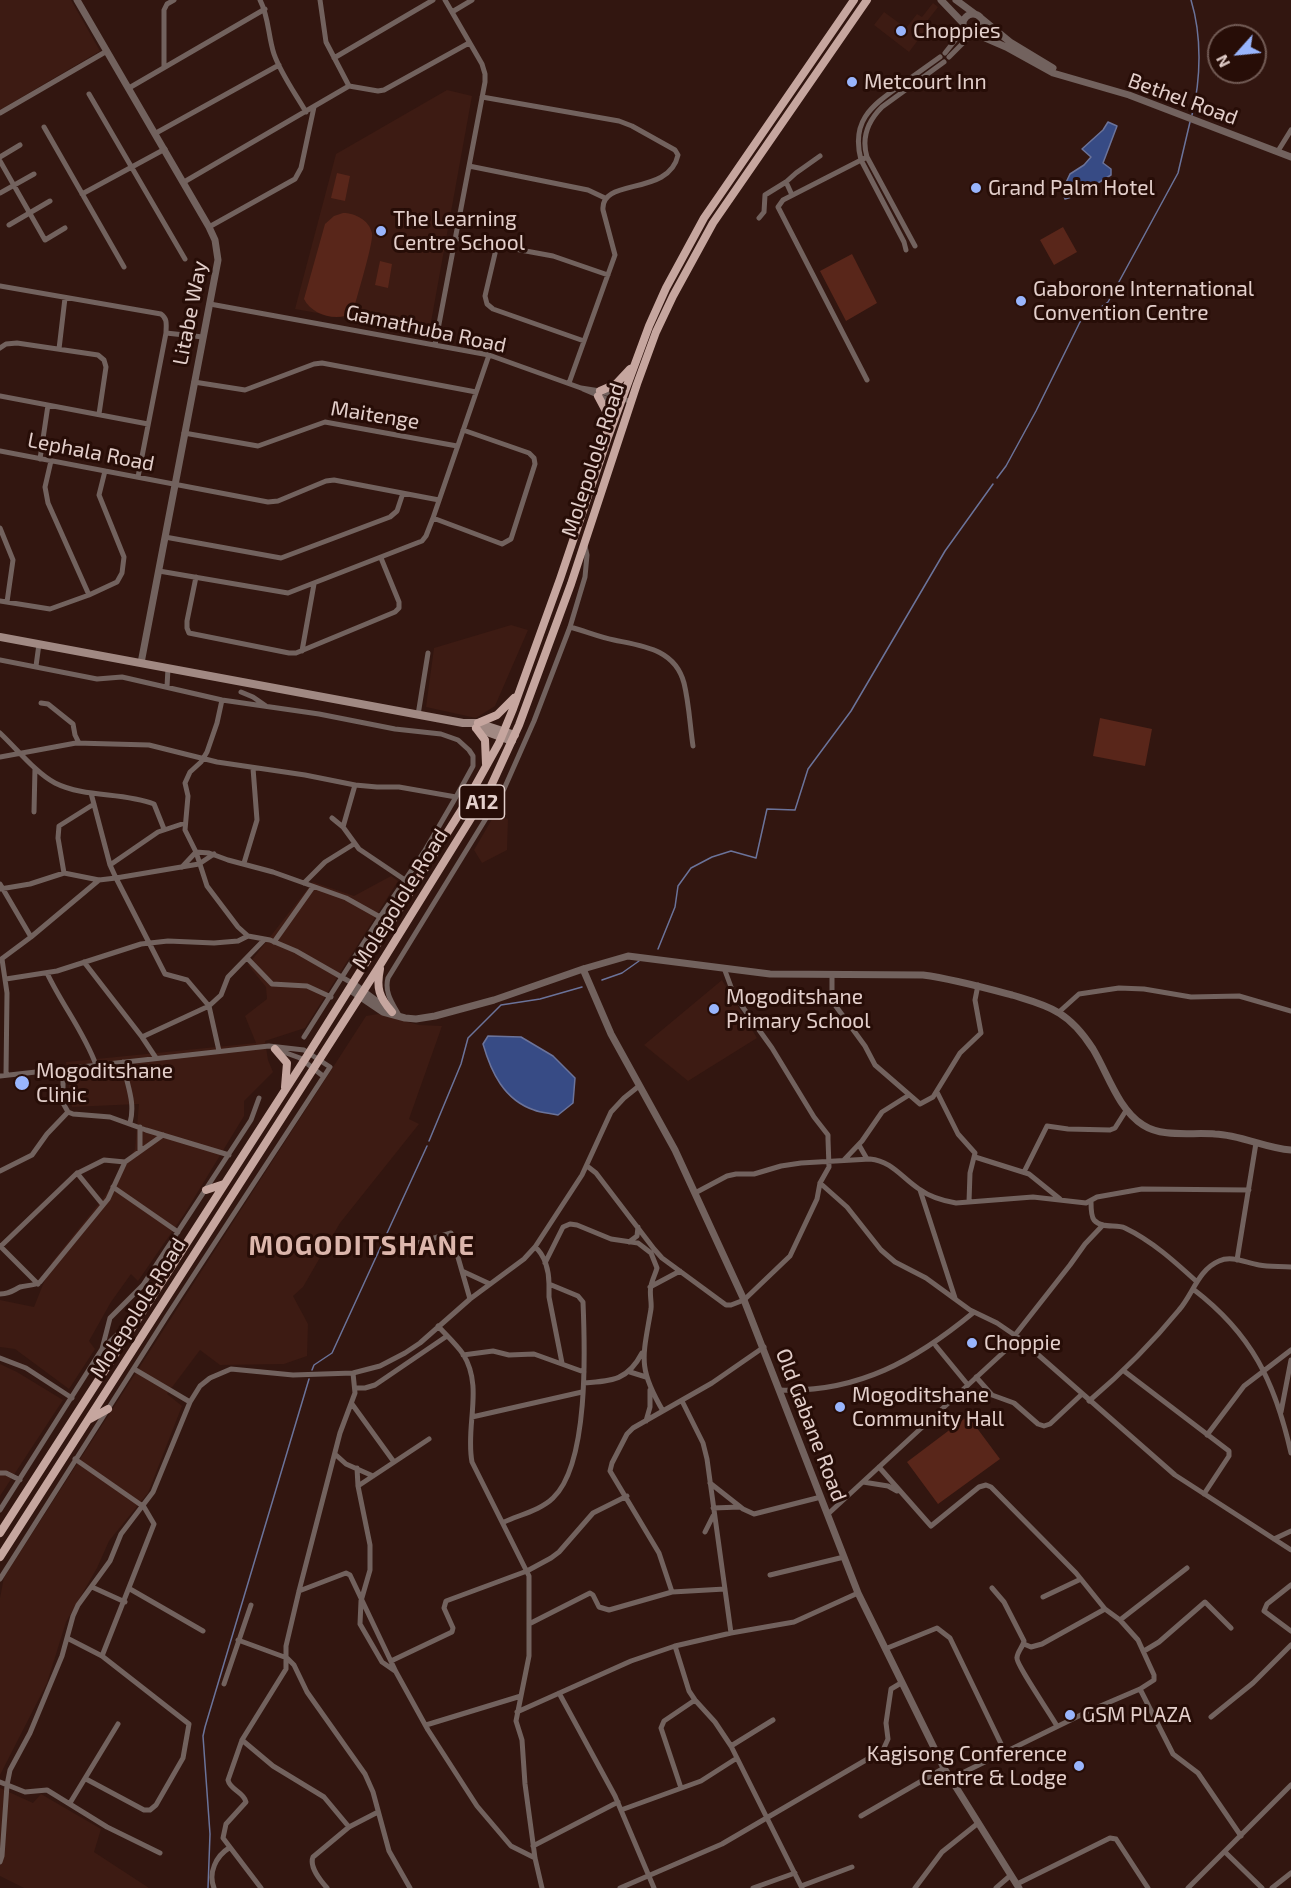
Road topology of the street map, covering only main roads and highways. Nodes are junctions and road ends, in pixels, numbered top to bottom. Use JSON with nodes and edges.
{"nodes":[{"id":1,"x":854,"y":0,"type":"edge"},
{"id":2,"x":867,"y":0,"type":"edge"},
{"id":3,"x":633,"y":365,"type":"junction"},
{"id":4,"x":608,"y":436,"type":"junction"},
{"id":5,"x":0,"y":637,"type":"edge"},
{"id":6,"x":518,"y":694,"type":"junction"},
{"id":7,"x":477,"y":726,"type":"junction"},
{"id":8,"x":503,"y":734,"type":"junction"},
{"id":9,"x":514,"y":738,"type":"junction"},
{"id":10,"x":486,"y":767,"type":"junction"},
{"id":11,"x":436,"y":850,"type":"junction"},
{"id":12,"x":424,"y":852,"type":"road end"},
{"id":13,"x":381,"y":965,"type":"junction"},
{"id":14,"x":396,"y":1015,"type":"road end"},
{"id":15,"x":275,"y":1049,"type":"road end"},
{"id":16,"x":284,"y":1090,"type":"junction"},
{"id":17,"x":224,"y":1184,"type":"junction"},
{"id":18,"x":206,"y":1190,"type":"road end"},
{"id":19,"x":204,"y":1237,"type":"junction"},
{"id":20,"x":178,"y":1254,"type":"junction"},
{"id":21,"x":108,"y":1409,"type":"road end"},
{"id":22,"x":87,"y":1420,"type":"junction"},
{"id":23,"x":0,"y":1533,"type":"edge"},
{"id":24,"x":0,"y":1557,"type":"edge"}],
"edges":[{"from":1,"to":3,"type":"main road","name":"Molepolole Road","number":"A12"},
{"from":2,"to":9,"type":"main road","name":"Molepolole Road","number":"A12"},
{"from":3,"to":4,"type":"main road","name":"Molepolole Road","number":"A12"},
{"from":3,"to":4,"type":"main road"},
{"from":4,"to":6,"type":"main road","name":"Molepolole Road","number":"A12"},
{"from":5,"to":7,"type":"main road"},
{"from":6,"to":7,"type":"main road"},
{"from":6,"to":8,"type":"main road","name":"Molepolole Road","number":"A12"},
{"from":7,"to":8,"type":"main road"},
{"from":7,"to":10,"type":"main road"},
{"from":8,"to":9,"type":"main road"},
{"from":8,"to":10,"type":"main road","name":"Molepolole Road","number":"A12"},
{"from":9,"to":13,"type":"main road","name":"Molepolole Road","number":"A12"},
{"from":10,"to":11,"type":"main road","name":"Molepolole Road","number":"A12"},
{"from":11,"to":12,"type":"main road"},
{"from":11,"to":16,"type":"main road","name":"Molepolole Road","number":"A12"},
{"from":13,"to":14,"type":"main road"},
{"from":13,"to":19,"type":"main road","name":"Molepolole Road","number":"A12"},
{"from":15,"to":16,"type":"main road"},
{"from":16,"to":17,"type":"main road","name":"Molepolole Road","number":"A12"},
{"from":17,"to":18,"type":"main road"},
{"from":17,"to":20,"type":"main road","name":"Molepolole Road","number":"A12"},
{"from":19,"to":20,"type":"main road"},
{"from":19,"to":22,"type":"main road","name":"Molepolole Road","number":"A12"},
{"from":20,"to":23,"type":"main road","name":"Molepolole Road","number":"A12"},
{"from":21,"to":22,"type":"main road"},
{"from":22,"to":24,"type":"main road","name":"Molepolole Road","number":"A12"}]}
